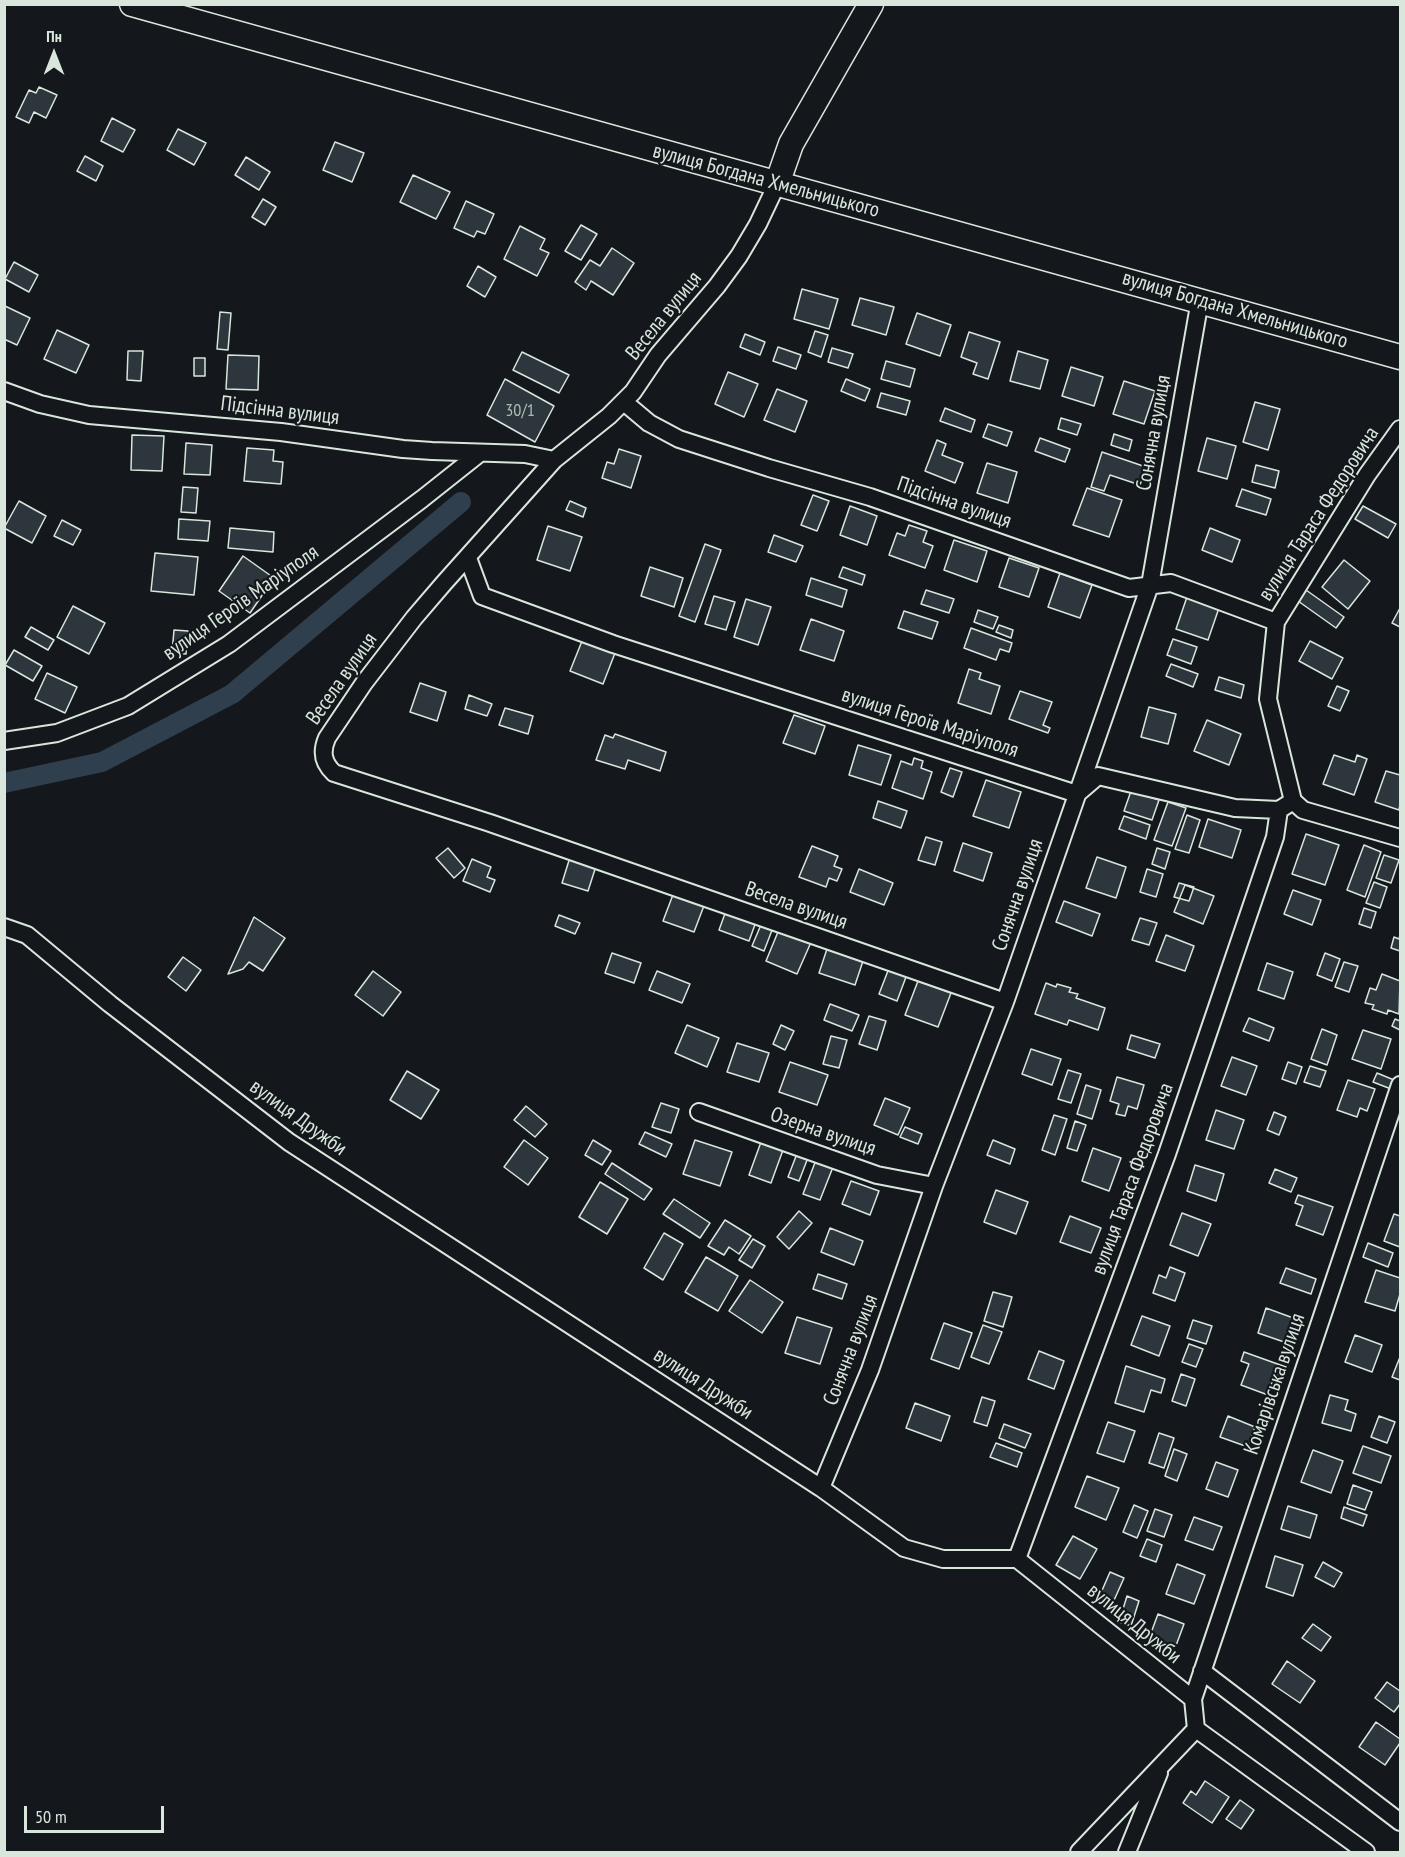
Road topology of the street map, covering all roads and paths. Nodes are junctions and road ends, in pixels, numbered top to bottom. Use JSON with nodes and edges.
{"nodes":[{"id":1,"x":132,"y":4,"type":"edge"},
{"id":2,"x":871,"y":4,"type":"edge"},
{"id":3,"x":777,"y":184,"type":"junction"},
{"id":4,"x":1200,"y":300,"type":"junction"},
{"id":5,"x":1401,"y":357,"type":"edge"},
{"id":6,"x":4,"y":391,"type":"edge"},
{"id":7,"x":624,"y":402,"type":"junction"},
{"id":8,"x":1401,"y":429,"type":"edge"},
{"id":9,"x":480,"y":453,"type":"junction"},
{"id":10,"x":554,"y":460,"type":"junction"},
{"id":11,"x":468,"y":558,"type":"junction"},
{"id":12,"x":1150,"y":585,"type":"junction"},
{"id":13,"x":1276,"y":622,"type":"junction"},
{"id":14,"x":4,"y":741,"type":"edge"},
{"id":15,"x":1077,"y":794,"type":"junction"},
{"id":16,"x":1286,"y":805,"type":"junction"},
{"id":17,"x":1401,"y":838,"type":"edge"},
{"id":18,"x":4,"y":927,"type":"edge"},
{"id":19,"x":1005,"y":1002,"type":"junction"},
{"id":20,"x":1401,"y":1084,"type":"edge"},
{"id":21,"x":699,"y":1113,"type":"dead end"},
{"id":22,"x":934,"y":1186,"type":"junction"},
{"id":23,"x":821,"y":1488,"type":"junction"},
{"id":24,"x":1017,"y":1559,"type":"junction"},
{"id":25,"x":1202,"y":1671,"type":"junction"},
{"id":26,"x":1192,"y":1699,"type":"junction"},
{"id":27,"x":1196,"y":1729,"type":"junction"},
{"id":28,"x":1163,"y":1763,"type":"junction"},
{"id":29,"x":1401,"y":1822,"type":"edge"},
{"id":30,"x":1079,"y":1852,"type":"edge"},
{"id":31,"x":1127,"y":1852,"type":"edge"},
{"id":32,"x":1366,"y":1852,"type":"edge"}],
"edges":[{"from":1,"to":3,"type":"main road","name":"вулиця Богдана Хмельницького"},
{"from":2,"to":3,"type":"main road"},
{"from":3,"to":4,"type":"main road","name":"вулиця Богдана Хмельницького"},
{"from":3,"to":7,"type":"street","name":"Весела вулиця"},
{"from":4,"to":5,"type":"main road","name":"вулиця Богдана Хмельницького"},
{"from":4,"to":12,"type":"street","name":"Сонячна вулиця"},
{"from":6,"to":9,"type":"street","name":"Підсінна вулиця"},
{"from":7,"to":10,"type":"street","name":"Весела вулиця"},
{"from":7,"to":12,"type":"street","name":"Підсінна вулиця"},
{"from":8,"to":13,"type":"street","name":"вулиця Тараса Федоровича"},
{"from":9,"to":10,"type":"street","name":"Підсінна вулиця"},
{"from":9,"to":14,"type":"street","name":"вулиця Героїв Маріуполя"},
{"from":10,"to":11,"type":"street","name":"Весела вулиця"},
{"from":11,"to":15,"type":"street","name":"вулиця Героїв Маріуполя"},
{"from":11,"to":19,"type":"street","name":"Весела вулиця"},
{"from":12,"to":13,"type":"street","name":"Підсінна вулиця"},
{"from":12,"to":15,"type":"street","name":"Сонячна вулиця"},
{"from":13,"to":16,"type":"street","name":"вулиця Тараса Федоровича"},
{"from":15,"to":16,"type":"street"},
{"from":15,"to":19,"type":"street","name":"Сонячна вулиця"},
{"from":16,"to":17,"type":"street"},
{"from":16,"to":24,"type":"street","name":"вулиця Тараса Федоровича"},
{"from":18,"to":23,"type":"street","name":"вулиця Дружби"},
{"from":19,"to":22,"type":"street","name":"Сонячна вулиця"},
{"from":20,"to":25,"type":"street","name":"Комарівська вулиця"},
{"from":21,"to":22,"type":"street","name":"Озерна вулиця"},
{"from":22,"to":23,"type":"street","name":"Сонячна вулиця"},
{"from":23,"to":24,"type":"street","name":"вулиця Дружби"},
{"from":24,"to":26,"type":"street","name":"вулиця Дружби"},
{"from":25,"to":26,"type":"street","name":"Комарівська вулиця"},
{"from":25,"to":29,"type":"street","name":"вулиця Дружби"},
{"from":26,"to":27,"type":"street"},
{"from":27,"to":28,"type":"street"},
{"from":27,"to":32,"type":"street"},
{"from":28,"to":30,"type":"street"},
{"from":28,"to":31,"type":"street"}]}
